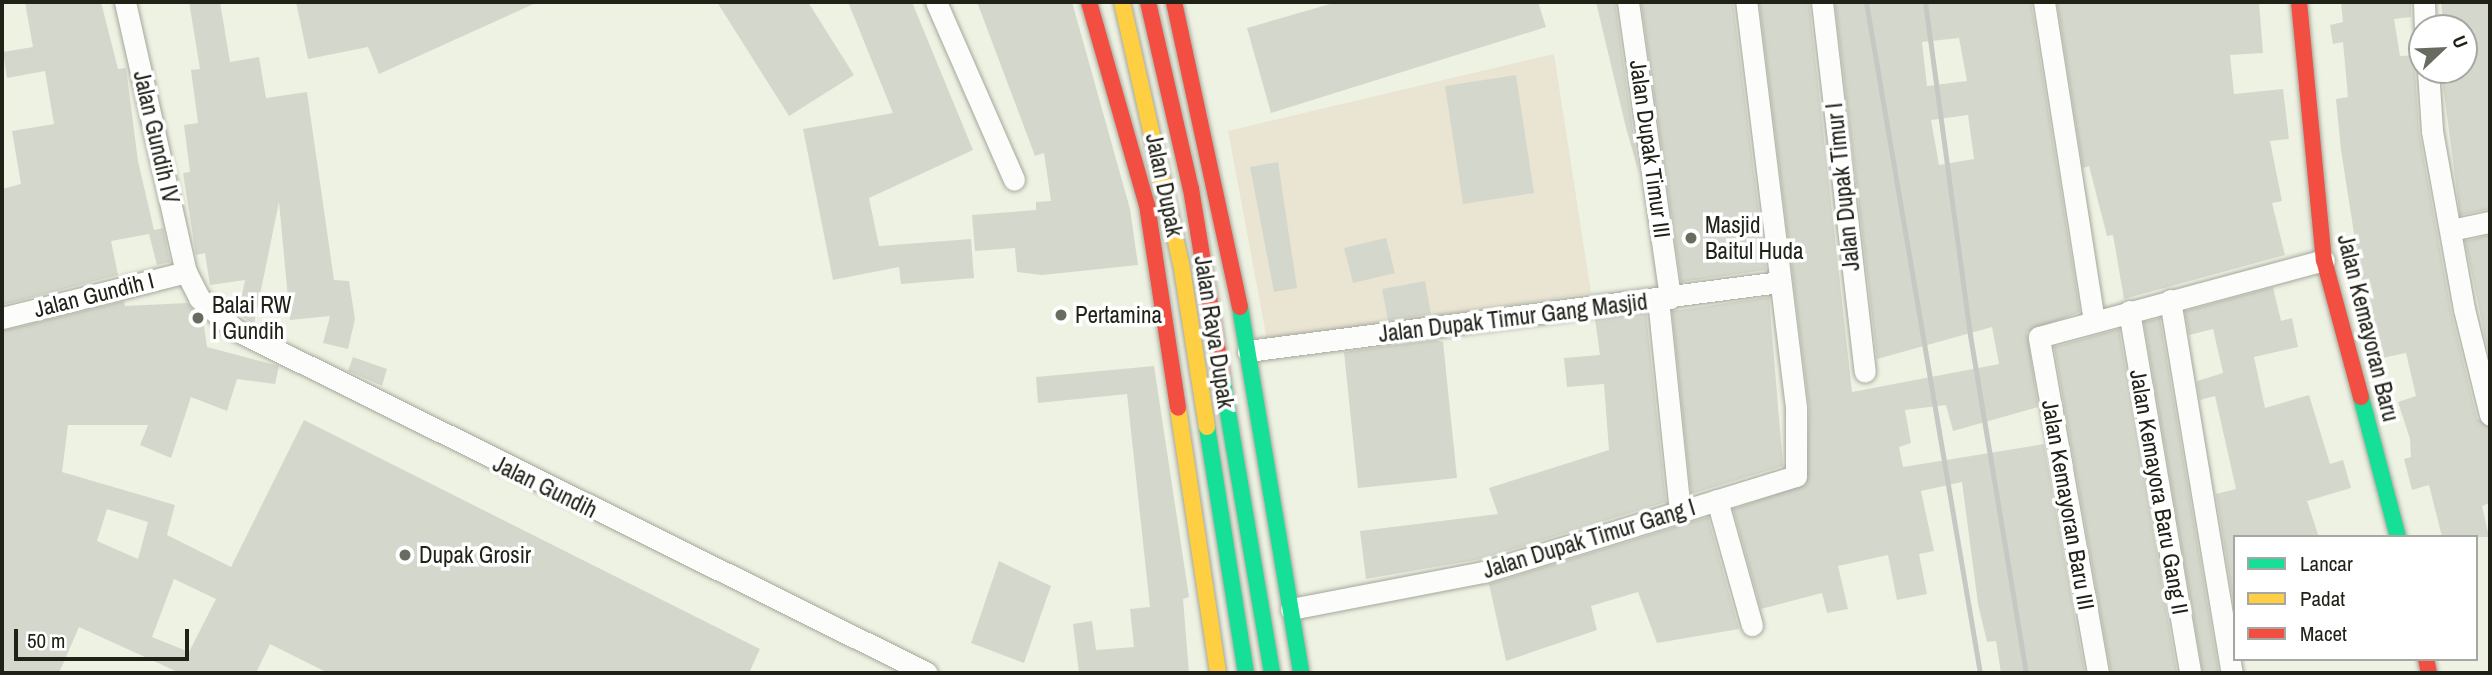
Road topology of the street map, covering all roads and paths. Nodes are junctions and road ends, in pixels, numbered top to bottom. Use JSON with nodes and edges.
{"nodes":[{"id":1,"x":125,"y":2,"type":"edge"},
{"id":2,"x":936,"y":2,"type":"edge"},
{"id":3,"x":1090,"y":2,"type":"edge"},
{"id":4,"x":1122,"y":2,"type":"edge"},
{"id":5,"x":1148,"y":2,"type":"edge"},
{"id":6,"x":1174,"y":2,"type":"edge"},
{"id":7,"x":1628,"y":2,"type":"edge"},
{"id":8,"x":1746,"y":2,"type":"edge"},
{"id":9,"x":1822,"y":2,"type":"edge"},
{"id":10,"x":2044,"y":2,"type":"edge"},
{"id":11,"x":2299,"y":2,"type":"edge"},
{"id":12,"x":2430,"y":84,"type":"edge"},
{"id":13,"x":1153,"y":133,"type":"junction"},
{"id":14,"x":1130,"y":135,"type":"junction"},
{"id":15,"x":1014,"y":180,"type":"dead end"},
{"id":16,"x":2490,"y":222,"type":"edge"},
{"id":17,"x":2451,"y":230,"type":"junction"},
{"id":18,"x":2324,"y":260,"type":"junction"},
{"id":19,"x":186,"y":272,"type":"junction"},
{"id":20,"x":1779,"y":282,"type":"junction"},
{"id":21,"x":1664,"y":298,"type":"junction"},
{"id":22,"x":2170,"y":300,"type":"junction"},
{"id":23,"x":2129,"y":311,"type":"junction"},
{"id":24,"x":2,"y":318,"type":"edge"},
{"id":25,"x":2094,"y":320,"type":"junction"},
{"id":26,"x":1248,"y":351,"type":"junction"},
{"id":27,"x":1865,"y":372,"type":"dead end"},
{"id":28,"x":2490,"y":415,"type":"edge"},
{"id":29,"x":1216,"y":490,"type":"junction"},
{"id":30,"x":1192,"y":494,"type":"junction"},
{"id":31,"x":1717,"y":500,"type":"junction"},
{"id":32,"x":1680,"y":511,"type":"junction"},
{"id":33,"x":2397,"y":535,"type":"edge"},
{"id":34,"x":1291,"y":609,"type":"junction"},
{"id":35,"x":1752,"y":625,"type":"dead end"},
{"id":36,"x":927,"y":673,"type":"edge"},
{"id":37,"x":1218,"y":673,"type":"edge"},
{"id":38,"x":1246,"y":673,"type":"edge"},
{"id":39,"x":1272,"y":673,"type":"edge"},
{"id":40,"x":1300,"y":673,"type":"edge"},
{"id":41,"x":2098,"y":673,"type":"edge"},
{"id":42,"x":2190,"y":673,"type":"edge"},
{"id":43,"x":2232,"y":673,"type":"edge"}],
"edges":[{"from":1,"to":19,"type":"street","name":"Jalan Gundih IV"},
{"from":2,"to":15,"type":"street"},
{"from":3,"to":14,"type":"main road","name":"Jalan Dupak"},
{"from":4,"to":13,"type":"main road","name":"Jalan Raya Dupak"},
{"from":5,"to":39,"type":"main road","name":"Jalan Raya Dupak"},
{"from":6,"to":26,"type":"main road"},
{"from":7,"to":21,"type":"street","name":"Jalan Dupak Timur III"},
{"from":8,"to":20,"type":"street"},
{"from":9,"to":27,"type":"street","name":"Jalan Dupak Timur I"},
{"from":10,"to":25,"type":"street"},
{"from":11,"to":18,"type":"main road","name":"Jalan Kemayoran Baru"},
{"from":12,"to":17,"type":"street"},
{"from":13,"to":14,"type":"main road"},
{"from":13,"to":29,"type":"main road","name":"Jalan Raya Dupak"},
{"from":14,"to":30,"type":"main road","name":"Jalan Dupak"},
{"from":16,"to":17,"type":"street"},
{"from":17,"to":28,"type":"street"},
{"from":18,"to":22,"type":"street"},
{"from":18,"to":33,"type":"main road","name":"Jalan Kemayoran Baru"},
{"from":19,"to":24,"type":"street","name":"Jalan Gundih I"},
{"from":19,"to":36,"type":"street","name":"Jalan Gundih"},
{"from":20,"to":21,"type":"street","name":"Jalan Dupak Timur Gang Masjid"},
{"from":20,"to":31,"type":"street","name":"Jalan Dupak Timur Gang I"},
{"from":21,"to":26,"type":"street","name":"Jalan Dupak Timur Gang Masjid"},
{"from":21,"to":32,"type":"street","name":"Jalan Dupak Timur III"},
{"from":22,"to":23,"type":"street"},
{"from":22,"to":43,"type":"street"},
{"from":23,"to":25,"type":"street"},
{"from":23,"to":42,"type":"street","name":"Jalan Kemayora Baru Gang II"},
{"from":25,"to":41,"type":"street","name":"Jalan Kemayoran Baru III"},
{"from":26,"to":34,"type":"main road"},
{"from":29,"to":30,"type":"main road"},
{"from":29,"to":38,"type":"main road","name":"Jalan Raya Dupak"},
{"from":30,"to":37,"type":"main road","name":"Jalan Dupak"},
{"from":31,"to":32,"type":"street","name":"Jalan Dupak Timur Gang I"},
{"from":31,"to":35,"type":"street"},
{"from":32,"to":34,"type":"street","name":"Jalan Dupak Timur Gang I"},
{"from":34,"to":40,"type":"main road"}]}
